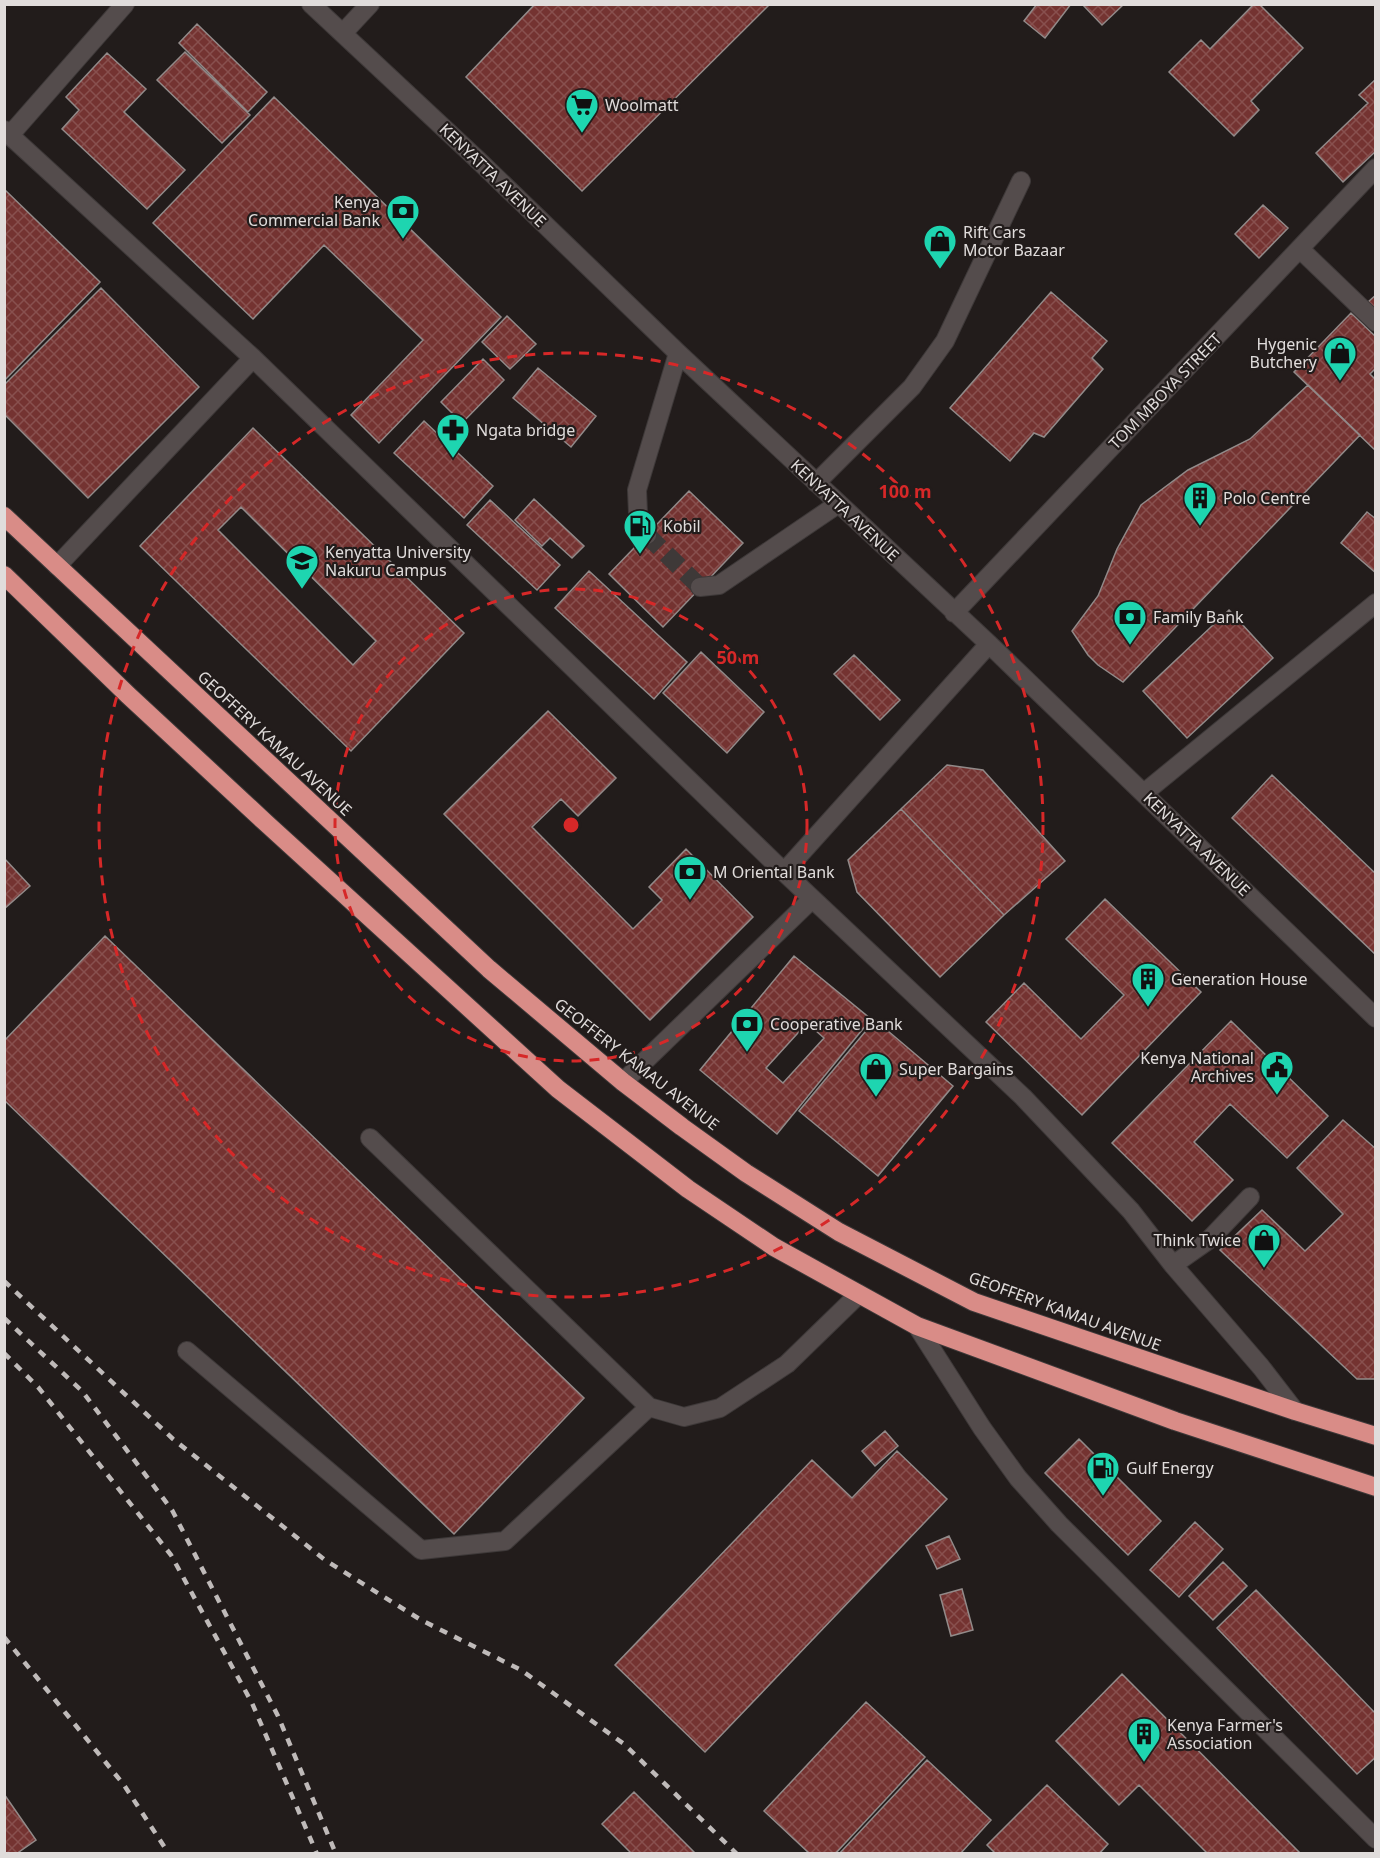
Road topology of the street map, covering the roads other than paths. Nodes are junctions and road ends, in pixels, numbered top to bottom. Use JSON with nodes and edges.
{"nodes":[{"id":1,"x":125,"y":4,"type":"edge"},
{"id":2,"x":311,"y":4,"type":"edge"},
{"id":3,"x":370,"y":4,"type":"edge"},
{"id":4,"x":343,"y":33,"type":"junction"},
{"id":5,"x":8,"y":132,"type":"edge"},
{"id":6,"x":1376,"y":168,"type":"edge"},
{"id":7,"x":1021,"y":181,"type":"dead end"},
{"id":8,"x":1300,"y":249,"type":"junction"},
{"id":9,"x":1376,"y":322,"type":"edge"},
{"id":10,"x":678,"y":353,"type":"junction"},
{"id":11,"x":253,"y":358,"type":"junction"},
{"id":12,"x":816,"y":483,"type":"junction"},
{"id":13,"x":838,"y":504,"type":"junction"},
{"id":14,"x":4,"y":516,"type":"edge"},
{"id":15,"x":647,"y":535,"type":"tunnel mouth"},
{"id":16,"x":57,"y":566,"type":"junction"},
{"id":17,"x":4,"y":575,"type":"edge"},
{"id":18,"x":700,"y":587,"type":"dead end"},
{"id":19,"x":1376,"y":603,"type":"edge"},
{"id":20,"x":954,"y":613,"type":"junction"},
{"id":21,"x":989,"y":644,"type":"junction"},
{"id":22,"x":1144,"y":793,"type":"junction"},
{"id":23,"x":784,"y":872,"type":"junction"},
{"id":24,"x":812,"y":899,"type":"junction"},
{"id":25,"x":1376,"y":1018,"type":"edge"},
{"id":26,"x":623,"y":1082,"type":"junction"},
{"id":27,"x":370,"y":1138,"type":"dead end"},
{"id":28,"x":1250,"y":1197,"type":"dead end"},
{"id":29,"x":1173,"y":1265,"type":"junction"},
{"id":30,"x":859,"y":1294,"type":"junction"},
{"id":31,"x":917,"y":1326,"type":"junction"},
{"id":32,"x":187,"y":1351,"type":"dead end"},
{"id":33,"x":649,"y":1407,"type":"junction"},
{"id":34,"x":1295,"y":1411,"type":"junction"},
{"id":35,"x":1376,"y":1436,"type":"edge"},
{"id":36,"x":1376,"y":1487,"type":"edge"},
{"id":37,"x":1376,"y":1839,"type":"edge"}],
"edges":[{"from":1,"to":5,"type":"street"},
{"from":2,"to":4,"type":"street","name":"KENYATTA AVENUE"},
{"from":3,"to":4,"type":"street"},
{"from":4,"to":10,"type":"street","name":"KENYATTA AVENUE"},
{"from":5,"to":11,"type":"street"},
{"from":6,"to":8,"type":"street","name":"TOM MBOYA STREET"},
{"from":7,"to":12,"type":"street"},
{"from":8,"to":9,"type":"street"},
{"from":8,"to":20,"type":"street","name":"TOM MBOYA STREET"},
{"from":10,"to":12,"type":"street","name":"KENYATTA AVENUE"},
{"from":10,"to":15,"type":"street"},
{"from":11,"to":16,"type":"street"},
{"from":11,"to":23,"type":"street"},
{"from":12,"to":13,"type":"street","name":"KENYATTA AVENUE"},
{"from":13,"to":18,"type":"street"},
{"from":13,"to":20,"type":"street","name":"KENYATTA AVENUE"},
{"from":14,"to":16,"type":"highway","name":"GEOFFERY KAMAU AVENUE"},
{"from":16,"to":26,"type":"highway","name":"GEOFFERY KAMAU AVENUE"},
{"from":17,"to":30,"type":"highway"},
{"from":19,"to":22,"type":"street"},
{"from":20,"to":21,"type":"street","name":"KENYATTA AVENUE"},
{"from":21,"to":22,"type":"street","name":"KENYATTA AVENUE"},
{"from":21,"to":23,"type":"street"},
{"from":22,"to":25,"type":"street","name":"KENYATTA AVENUE"},
{"from":23,"to":24,"type":"street"},
{"from":24,"to":26,"type":"street"},
{"from":24,"to":29,"type":"street"},
{"from":26,"to":34,"type":"highway","name":"GEOFFERY KAMAU AVENUE"},
{"from":27,"to":33,"type":"street"},
{"from":28,"to":29,"type":"street"},
{"from":29,"to":34,"type":"street"},
{"from":30,"to":31,"type":"highway"},
{"from":30,"to":33,"type":"street"},
{"from":31,"to":36,"type":"highway"},
{"from":31,"to":37,"type":"street"},
{"from":32,"to":33,"type":"street"},
{"from":34,"to":35,"type":"highway","name":"GEOFFERY KAMAU AVENUE"}]}
